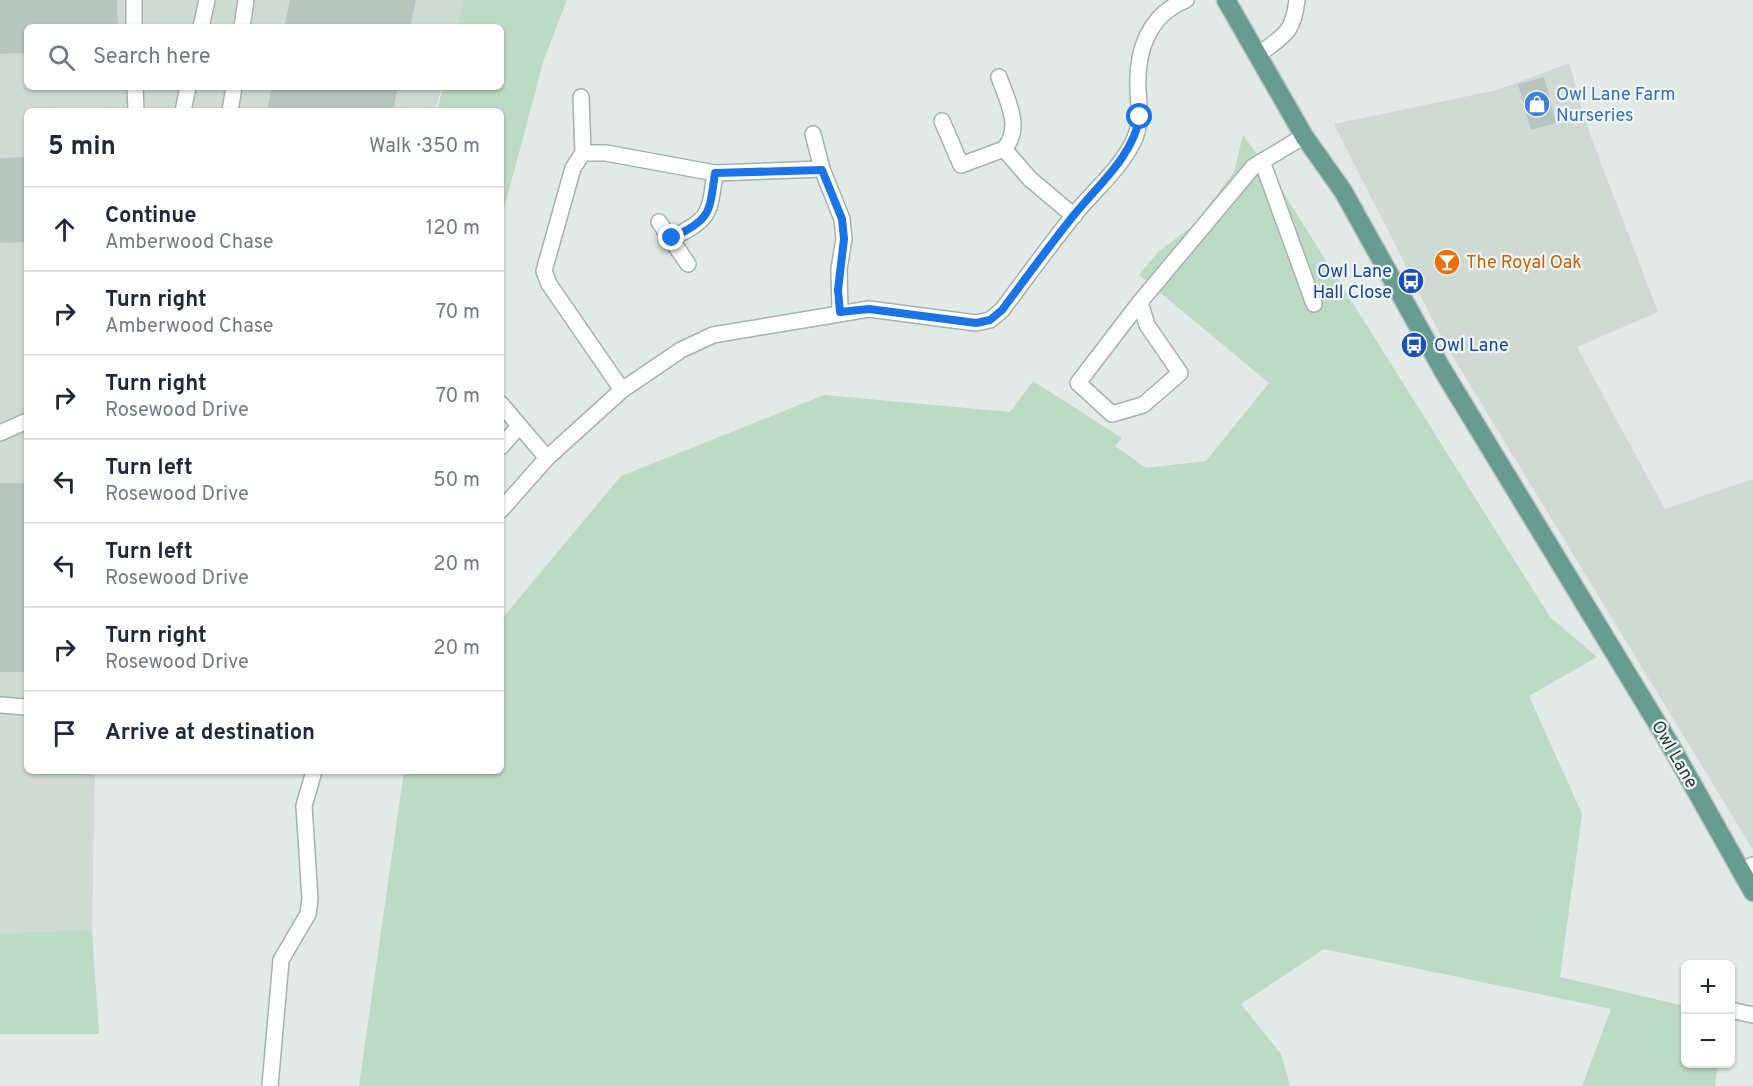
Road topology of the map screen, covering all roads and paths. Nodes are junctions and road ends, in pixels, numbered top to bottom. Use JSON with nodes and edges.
{"nodes":[{"id":1,"x":134,"y":0,"type":"edge"},
{"id":2,"x":207,"y":0,"type":"edge"},
{"id":3,"x":246,"y":0,"type":"edge"},
{"id":4,"x":1186,"y":0,"type":"edge"},
{"id":5,"x":1226,"y":0,"type":"edge"},
{"id":6,"x":1298,"y":0,"type":"edge"},
{"id":7,"x":134,"y":24,"type":"edge"},
{"id":8,"x":202,"y":24,"type":"edge"},
{"id":9,"x":242,"y":24,"type":"edge"},
{"id":10,"x":1258,"y":55,"type":"junction"},
{"id":11,"x":999,"y":77,"type":"dead end"},
{"id":12,"x":135,"y":90,"type":"edge"},
{"id":13,"x":187,"y":90,"type":"edge"},
{"id":14,"x":234,"y":90,"type":"edge"},
{"id":15,"x":581,"y":96,"type":"dead end"},
{"id":16,"x":136,"y":108,"type":"edge"},
{"id":17,"x":184,"y":108,"type":"edge"},
{"id":18,"x":230,"y":108,"type":"edge"},
{"id":19,"x":942,"y":122,"type":"dead end"},
{"id":20,"x":813,"y":134,"type":"dead end"},
{"id":21,"x":1304,"y":136,"type":"junction"},
{"id":22,"x":1004,"y":149,"type":"junction"},
{"id":23,"x":583,"y":153,"type":"junction"},
{"id":24,"x":1262,"y":161,"type":"junction"},
{"id":25,"x":822,"y":170,"type":"junction"},
{"id":26,"x":715,"y":173,"type":"junction"},
{"id":27,"x":1074,"y":216,"type":"junction"},
{"id":28,"x":659,"y":222,"type":"dead end"},
{"id":29,"x":672,"y":238,"type":"junction"},
{"id":30,"x":688,"y":264,"type":"dead end"},
{"id":31,"x":1140,"y":302,"type":"junction"},
{"id":32,"x":1314,"y":304,"type":"dead end"},
{"id":33,"x":840,"y":312,"type":"junction"},
{"id":34,"x":622,"y":390,"type":"junction"},
{"id":35,"x":504,"y":408,"type":"edge"},
{"id":36,"x":24,"y":423,"type":"edge"},
{"id":37,"x":519,"y":426,"type":"junction"},
{"id":38,"x":0,"y":433,"type":"edge"},
{"id":39,"x":504,"y":444,"type":"edge"},
{"id":40,"x":547,"y":458,"type":"junction"},
{"id":41,"x":504,"y":507,"type":"edge"},
{"id":42,"x":0,"y":705,"type":"edge"},
{"id":43,"x":24,"y":707,"type":"edge"},
{"id":44,"x":313,"y":774,"type":"edge"},
{"id":45,"x":1747,"y":868,"type":"edge"},
{"id":46,"x":1753,"y":892,"type":"edge"},
{"id":47,"x":1735,"y":1011,"type":"edge"},
{"id":48,"x":1753,"y":1015,"type":"edge"},
{"id":49,"x":270,"y":1086,"type":"edge"}],
"edges":[{"from":1,"to":7,"type":"street"},
{"from":2,"to":8,"type":"street"},
{"from":3,"to":9,"type":"street"},
{"from":4,"to":27,"type":"street"},
{"from":5,"to":10,"type":"main road","name":"Owl Lane"},
{"from":6,"to":10,"type":"street"},
{"from":10,"to":21,"type":"main road","name":"Owl Lane"},
{"from":11,"to":22,"type":"street"},
{"from":12,"to":16,"type":"street"},
{"from":13,"to":17,"type":"street"},
{"from":14,"to":18,"type":"street"},
{"from":15,"to":23,"type":"street"},
{"from":19,"to":22,"type":"street"},
{"from":20,"to":25,"type":"street"},
{"from":21,"to":24,"type":"street"},
{"from":21,"to":45,"type":"main road","name":"Owl Lane"},
{"from":22,"to":27,"type":"street"},
{"from":23,"to":26,"type":"street"},
{"from":23,"to":34,"type":"street"},
{"from":24,"to":31,"type":"street"},
{"from":24,"to":32,"type":"street"},
{"from":25,"to":26,"type":"street"},
{"from":25,"to":33,"type":"street"},
{"from":26,"to":29,"type":"street"},
{"from":27,"to":33,"type":"street"},
{"from":28,"to":29,"type":"street"},
{"from":29,"to":30,"type":"street"},
{"from":31,"to":31,"type":"street"},
{"from":33,"to":34,"type":"street"},
{"from":34,"to":40,"type":"street"},
{"from":35,"to":37,"type":"street"},
{"from":36,"to":38,"type":"street"},
{"from":37,"to":39,"type":"street"},
{"from":37,"to":40,"type":"street"},
{"from":40,"to":41,"type":"street"},
{"from":42,"to":43,"type":"street"},
{"from":44,"to":49,"type":"street"},
{"from":45,"to":46,"type":"main road","name":"Owl Lane"},
{"from":47,"to":48,"type":"street"}]}
